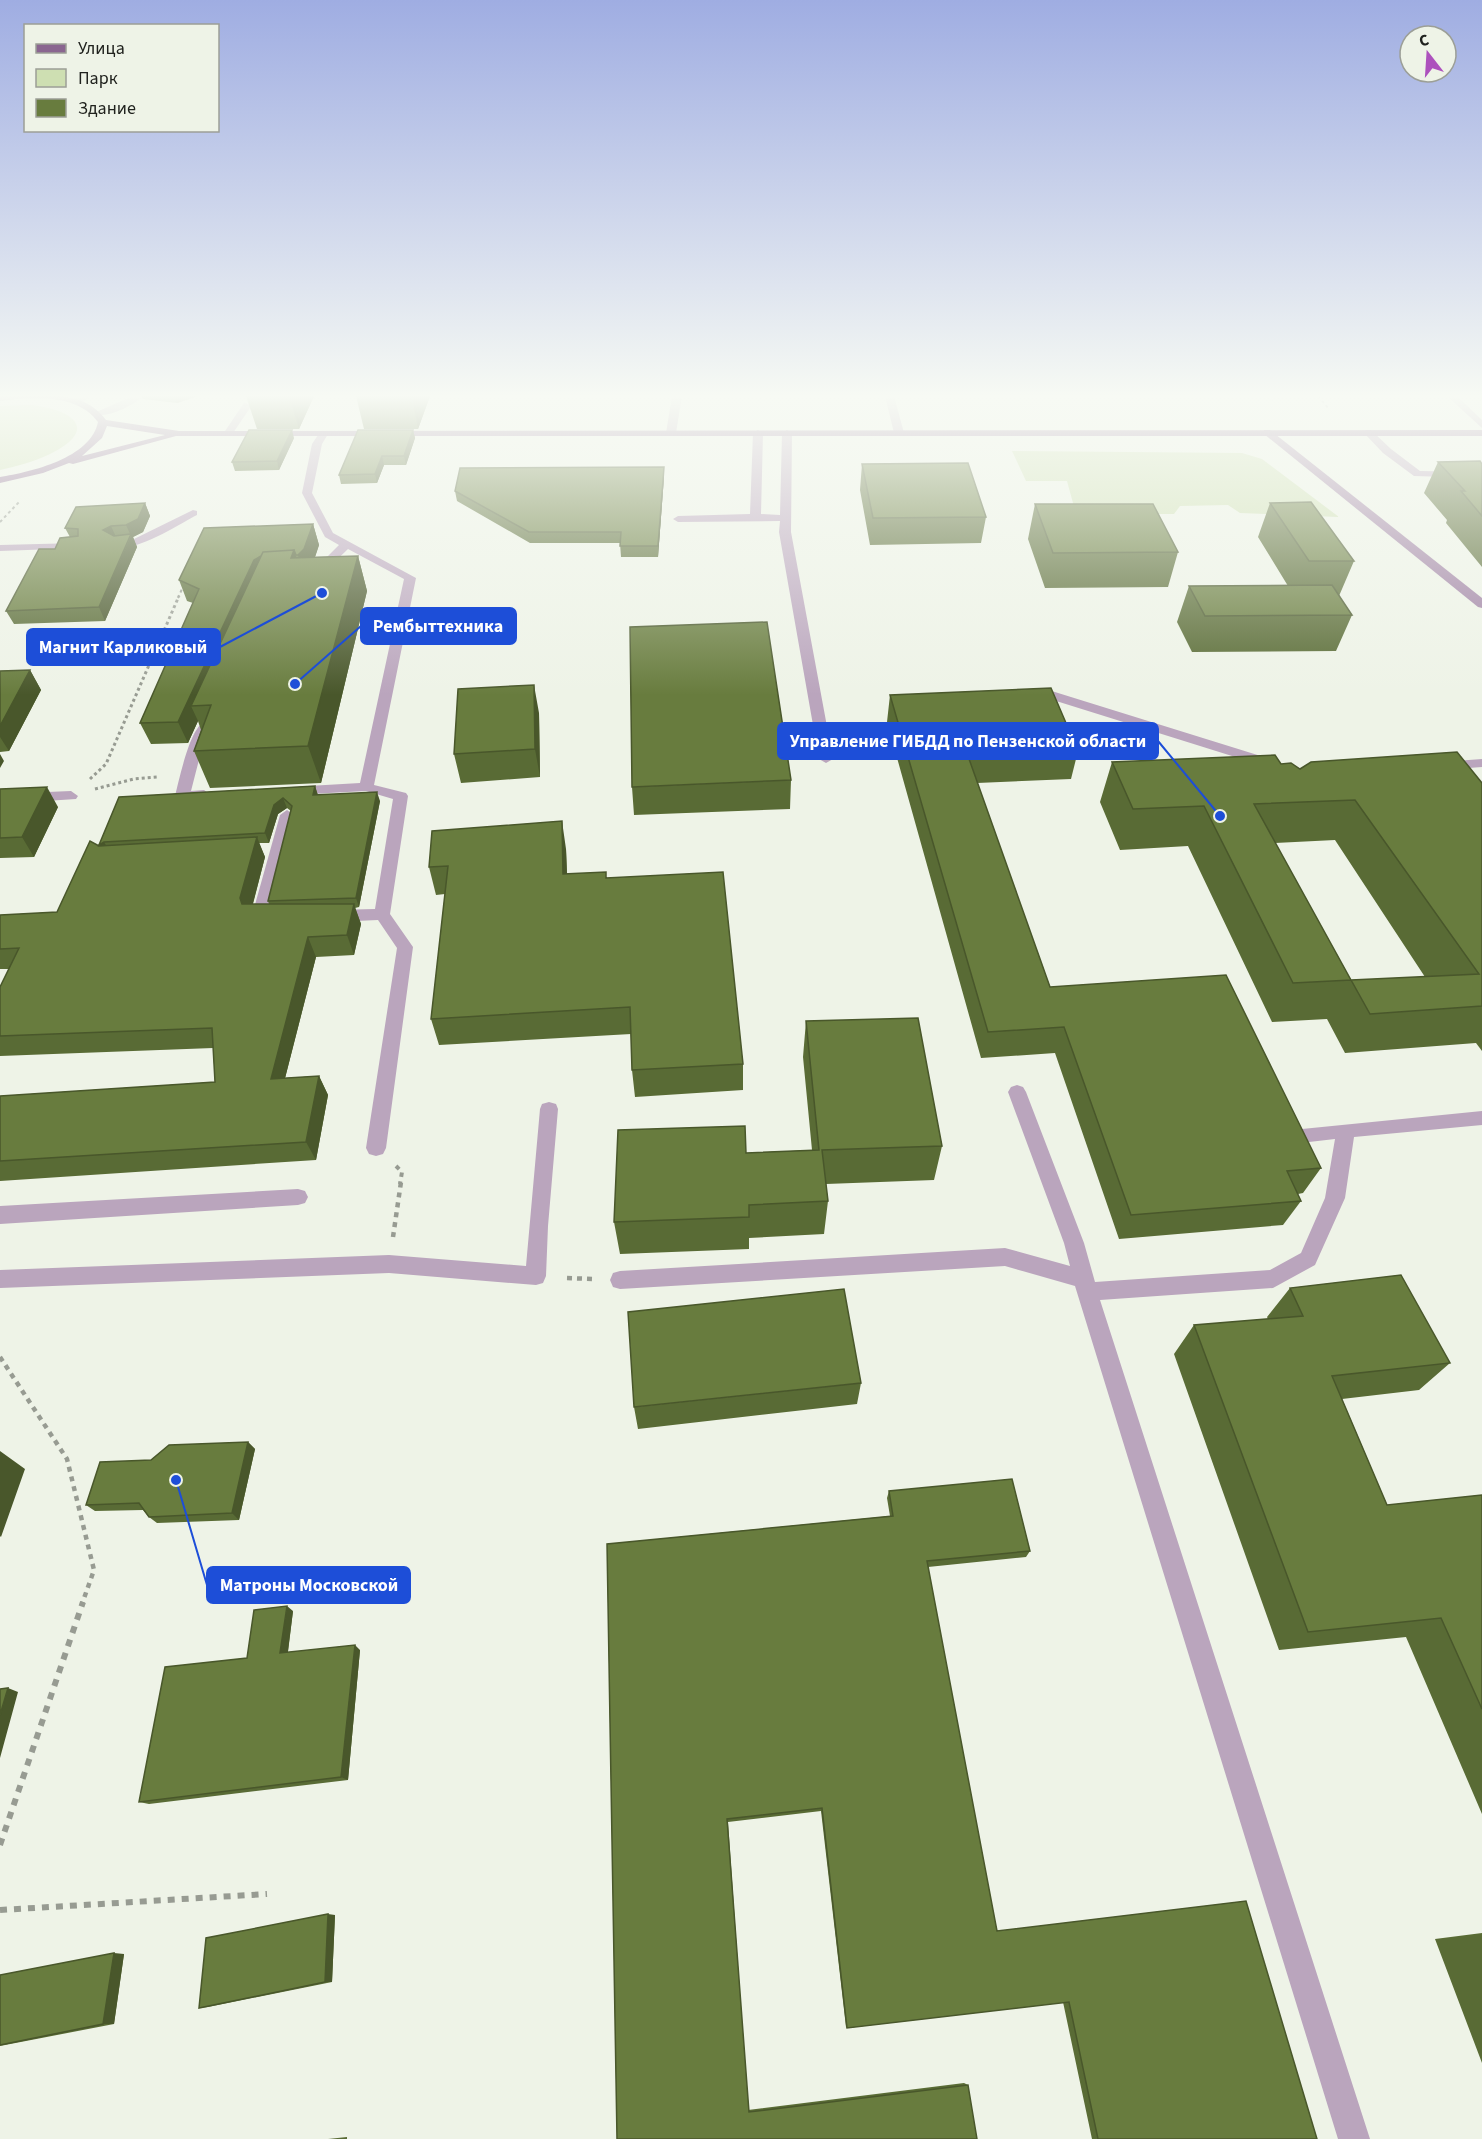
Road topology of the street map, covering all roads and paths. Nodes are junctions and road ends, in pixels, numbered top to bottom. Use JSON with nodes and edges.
{"nodes":[{"id":1,"x":308,"y":496,"type":"edge"},
{"id":2,"x":756,"y":496,"type":"edge"},
{"id":3,"x":785,"y":496,"type":"edge"},
{"id":4,"x":1347,"y":496,"type":"edge"},
{"id":5,"x":193,"y":513,"type":"dead end"},
{"id":6,"x":755,"y":517,"type":"junction"},
{"id":7,"x":784,"y":518,"type":"junction"},
{"id":8,"x":678,"y":519,"type":"dead end"},
{"id":9,"x":117,"y":544,"type":"edge"},
{"id":10,"x":346,"y":545,"type":"junction"},
{"id":11,"x":78,"y":546,"type":"edge"},
{"id":12,"x":0,"y":548,"type":"edge"},
{"id":13,"x":308,"y":581,"type":"edge"},
{"id":14,"x":182,"y":589,"type":"edge"},
{"id":15,"x":1482,"y":604,"type":"edge"},
{"id":16,"x":1042,"y":692,"type":"edge"},
{"id":17,"x":209,"y":717,"type":"edge"},
{"id":18,"x":826,"y":759,"type":"dead end"},
{"id":19,"x":1482,"y":763,"type":"edge"},
{"id":20,"x":106,"y":764,"type":"dead end"},
{"id":21,"x":1424,"y":767,"type":"edge"},
{"id":22,"x":1286,"y":769,"type":"edge"},
{"id":23,"x":187,"y":775,"type":"junction"},
{"id":24,"x":366,"y":787,"type":"junction"},
{"id":25,"x":274,"y":791,"type":"edge"},
{"id":26,"x":217,"y":794,"type":"edge"},
{"id":27,"x":71,"y":796,"type":"joint"},
{"id":28,"x":0,"y":799,"type":"edge"},
{"id":29,"x":287,"y":815,"type":"edge"},
{"id":30,"x":382,"y":914,"type":"junction"},
{"id":31,"x":315,"y":916,"type":"edge"},
{"id":32,"x":281,"y":918,"type":"edge"},
{"id":33,"x":1017,"y":1092,"type":"dead end"},
{"id":34,"x":549,"y":1109,"type":"dead end"},
{"id":35,"x":1482,"y":1118,"type":"edge"},
{"id":36,"x":1346,"y":1130,"type":"junction"},
{"id":37,"x":1309,"y":1134,"type":"dead end"},
{"id":38,"x":376,"y":1148,"type":"joint"},
{"id":39,"x":298,"y":1197,"type":"dead end"},
{"id":40,"x":0,"y":1215,"type":"edge"},
{"id":41,"x":389,"y":1264,"type":"junction"},
{"id":42,"x":536,"y":1276,"type":"junction"},
{"id":43,"x":0,"y":1279,"type":"edge"},
{"id":44,"x":620,"y":1280,"type":"joint"},
{"id":45,"x":1085,"y":1286,"type":"junction"},
{"id":46,"x":0,"y":1357,"type":"edge"},
{"id":47,"x":0,"y":1845,"type":"edge"},
{"id":48,"x":267,"y":1894,"type":"dead end"},
{"id":49,"x":0,"y":1910,"type":"edge"},
{"id":50,"x":1354,"y":2139,"type":"edge"}],
"edges":[{"from":1,"to":10,"type":"lane"},
{"from":2,"to":6,"type":"lane"},
{"from":3,"to":7,"type":"lane"},
{"from":4,"to":15,"type":"main road"},
{"from":5,"to":9,"type":"lane"},
{"from":6,"to":7,"type":"lane"},
{"from":6,"to":8,"type":"lane"},
{"from":7,"to":18,"type":"lane"},
{"from":10,"to":13,"type":"lane"},
{"from":10,"to":24,"type":"lane"},
{"from":11,"to":12,"type":"lane"},
{"from":14,"to":20,"type":"path"},
{"from":16,"to":22,"type":"lane"},
{"from":17,"to":23,"type":"lane"},
{"from":19,"to":21,"type":"lane"},
{"from":23,"to":26,"type":"lane"},
{"from":23,"to":27,"type":"path"},
{"from":24,"to":25,"type":"lane"},
{"from":24,"to":30,"type":"lane"},
{"from":27,"to":28,"type":"lane"},
{"from":29,"to":32,"type":"lane"},
{"from":30,"to":31,"type":"lane"},
{"from":30,"to":38,"type":"lane"},
{"from":33,"to":45,"type":"lane"},
{"from":34,"to":42,"type":"lane"},
{"from":35,"to":36,"type":"lane"},
{"from":36,"to":37,"type":"lane"},
{"from":36,"to":45,"type":"lane"},
{"from":38,"to":41,"type":"path"},
{"from":39,"to":40,"type":"lane"},
{"from":41,"to":42,"type":"lane"},
{"from":41,"to":43,"type":"lane"},
{"from":42,"to":44,"type":"path"},
{"from":44,"to":45,"type":"lane"},
{"from":45,"to":50,"type":"lane"},
{"from":46,"to":47,"type":"path"},
{"from":48,"to":49,"type":"path"}]}
